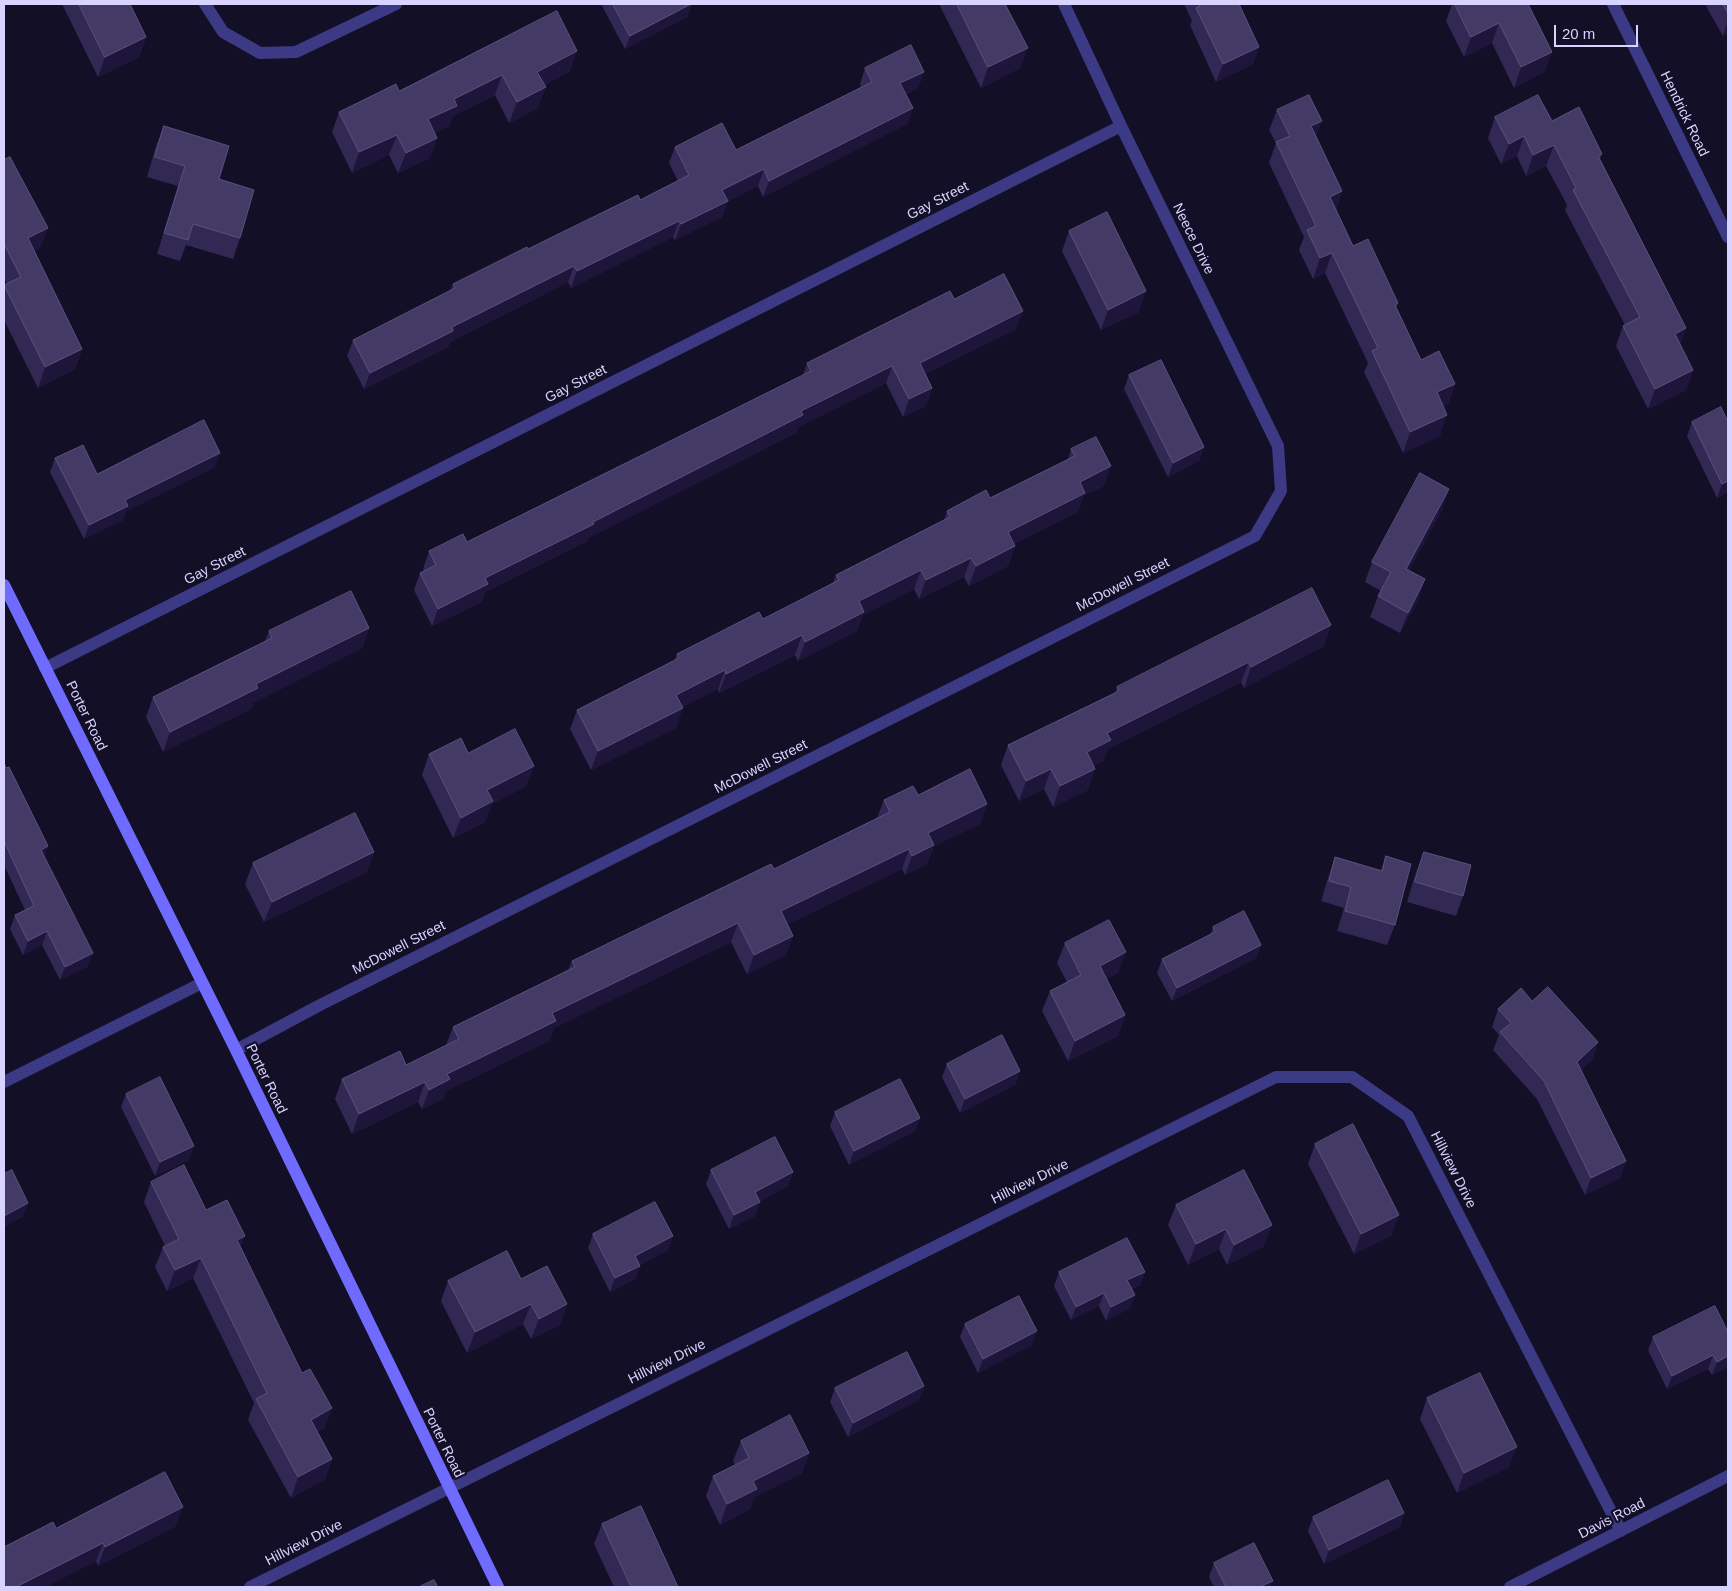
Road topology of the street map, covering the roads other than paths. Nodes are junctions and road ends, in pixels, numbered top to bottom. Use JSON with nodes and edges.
{"nodes":[{"id":1,"x":204,"y":4,"type":"edge"},
{"id":2,"x":396,"y":4,"type":"edge"},
{"id":3,"x":1064,"y":4,"type":"edge"},
{"id":4,"x":1613,"y":4,"type":"edge"},
{"id":5,"x":1121,"y":126,"type":"junction"},
{"id":6,"x":1728,"y":237,"type":"edge"},
{"id":7,"x":1282,"y":491,"type":"joint"},
{"id":8,"x":4,"y":585,"type":"edge"},
{"id":9,"x":45,"y":668,"type":"junction"},
{"id":10,"x":202,"y":983,"type":"junction"},
{"id":11,"x":236,"y":1050,"type":"junction"},
{"id":12,"x":4,"y":1082,"type":"edge"},
{"id":13,"x":1728,"y":1476,"type":"edge"},
{"id":14,"x":448,"y":1487,"type":"junction"},
{"id":15,"x":1622,"y":1531,"type":"junction"},
{"id":16,"x":250,"y":1587,"type":"edge"},
{"id":17,"x":498,"y":1587,"type":"edge"},
{"id":18,"x":1510,"y":1587,"type":"edge"}],
"edges":[{"from":1,"to":2,"type":"street"},
{"from":3,"to":5,"type":"street","name":"Neece Drive"},
{"from":4,"to":6,"type":"street","name":"Hendrick Road"},
{"from":5,"to":7,"type":"street","name":"Neece Drive"},
{"from":5,"to":9,"type":"street","name":"Gay Street"},
{"from":7,"to":11,"type":"street","name":"McDowell Street"},
{"from":8,"to":9,"type":"street","name":"Porter Road"},
{"from":9,"to":10,"type":"street","name":"Porter Road"},
{"from":10,"to":11,"type":"street","name":"Porter Road"},
{"from":10,"to":12,"type":"street"},
{"from":11,"to":14,"type":"street","name":"Porter Road"},
{"from":13,"to":15,"type":"street","name":"Davis Road"},
{"from":14,"to":15,"type":"street","name":"Hillview Drive"},
{"from":14,"to":16,"type":"street","name":"Hillview Drive"},
{"from":14,"to":17,"type":"street","name":"Porter Road"},
{"from":15,"to":18,"type":"street","name":"Davis Road"}]}
